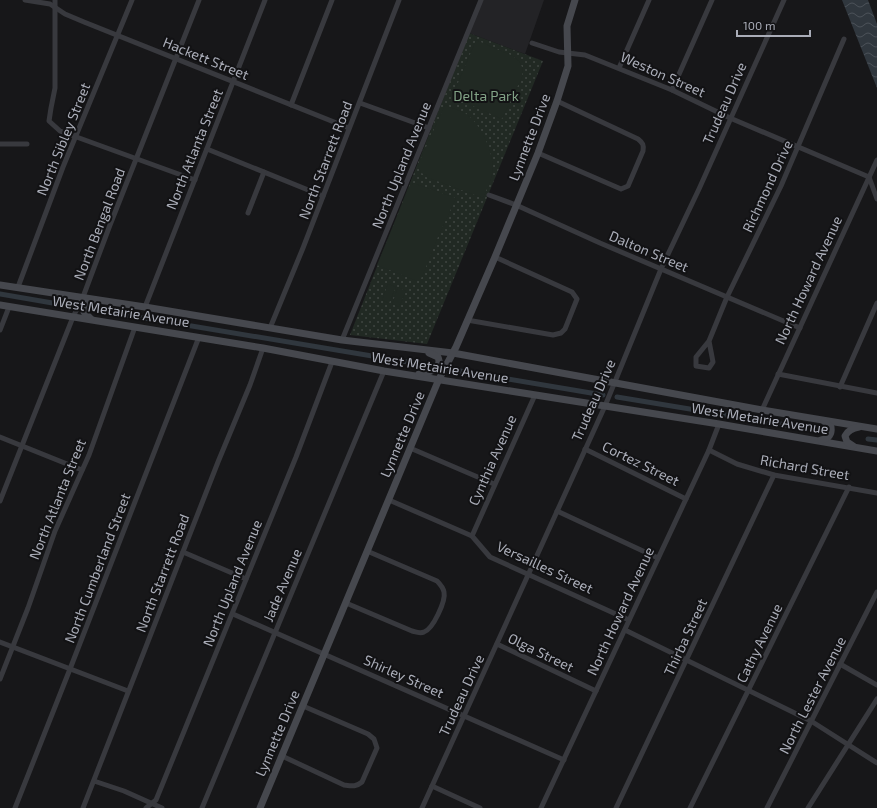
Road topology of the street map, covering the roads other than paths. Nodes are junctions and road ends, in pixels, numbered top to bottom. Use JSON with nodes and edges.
{"nodes":[{"id":1,"x":26,"y":0,"type":"edge"},
{"id":2,"x":55,"y":0,"type":"edge"},
{"id":3,"x":132,"y":0,"type":"edge"},
{"id":4,"x":199,"y":0,"type":"edge"},
{"id":5,"x":265,"y":0,"type":"edge"},
{"id":6,"x":332,"y":0,"type":"edge"},
{"id":7,"x":399,"y":0,"type":"edge"},
{"id":8,"x":481,"y":0,"type":"edge"},
{"id":9,"x":574,"y":0,"type":"edge"},
{"id":10,"x":649,"y":0,"type":"edge"},
{"id":11,"x":712,"y":0,"type":"edge"},
{"id":12,"x":784,"y":0,"type":"edge"},
{"id":13,"x":55,"y":8,"type":"junction"},
{"id":14,"x":118,"y":36,"type":"junction"},
{"id":15,"x":844,"y":39,"type":"dead end"},
{"id":16,"x":532,"y":44,"type":"dead end"},
{"id":17,"x":569,"y":53,"type":"junction"},
{"id":18,"x":176,"y":60,"type":"junction"},
{"id":19,"x":619,"y":68,"type":"junction"},
{"id":20,"x":233,"y":82,"type":"junction"},
{"id":21,"x":672,"y":90,"type":"junction"},
{"id":22,"x":557,"y":101,"type":"junction"},
{"id":23,"x":360,"y":103,"type":"junction"},
{"id":24,"x":291,"y":105,"type":"junction"},
{"id":25,"x":730,"y":118,"type":"junction"},
{"id":26,"x":349,"y":128,"type":"junction"},
{"id":27,"x":429,"y":128,"type":"junction"},
{"id":28,"x":76,"y":136,"type":"junction"},
{"id":29,"x":0,"y":144,"type":"edge"},
{"id":30,"x":27,"y":144,"type":"dead end"},
{"id":31,"x":798,"y":147,"type":"junction"},
{"id":32,"x":207,"y":149,"type":"junction"},
{"id":33,"x":538,"y":153,"type":"junction"},
{"id":34,"x":137,"y":159,"type":"junction"},
{"id":35,"x":877,"y":160,"type":"edge"},
{"id":36,"x":264,"y":172,"type":"junction"},
{"id":37,"x":869,"y":177,"type":"junction"},
{"id":38,"x":195,"y":180,"type":"junction"},
{"id":39,"x":489,"y":195,"type":"dead end"},
{"id":40,"x":323,"y":196,"type":"junction"},
{"id":41,"x":877,"y":199,"type":"edge"},
{"id":42,"x":516,"y":205,"type":"junction"},
{"id":43,"x":248,"y":213,"type":"dead end"},
{"id":44,"x":495,"y":257,"type":"junction"},
{"id":45,"x":661,"y":270,"type":"junction"},
{"id":46,"x":0,"y":285,"type":"edge"},
{"id":47,"x":18,"y":287,"type":"junction"},
{"id":48,"x":84,"y":297,"type":"junction"},
{"id":49,"x":727,"y":297,"type":"junction"},
{"id":50,"x":100,"y":300,"type":"junction"},
{"id":51,"x":877,"y":303,"type":"edge"},
{"id":52,"x":0,"y":305,"type":"edge"},
{"id":53,"x":9,"y":306,"type":"junction"},
{"id":54,"x":145,"y":307,"type":"junction"},
{"id":55,"x":73,"y":317,"type":"junction"},
{"id":56,"x":92,"y":320,"type":"junction"},
{"id":57,"x":467,"y":320,"type":"junction"},
{"id":58,"x":135,"y":327,"type":"junction"},
{"id":59,"x":270,"y":328,"type":"junction"},
{"id":60,"x":800,"y":328,"type":"junction"},
{"id":61,"x":0,"y":330,"type":"edge"},
{"id":62,"x":199,"y":337,"type":"junction"},
{"id":63,"x":342,"y":340,"type":"junction"},
{"id":64,"x":709,"y":341,"type":"junction"},
{"id":65,"x":263,"y":348,"type":"junction"},
{"id":66,"x":420,"y":349,"type":"junction"},
{"id":67,"x":453,"y":353,"type":"junction"},
{"id":68,"x":332,"y":362,"type":"junction"},
{"id":69,"x":384,"y":371,"type":"junction"},
{"id":70,"x":778,"y":374,"type":"junction"},
{"id":71,"x":407,"y":375,"type":"junction"},
{"id":72,"x":439,"y":379,"type":"junction"},
{"id":73,"x":615,"y":383,"type":"junction"},
{"id":74,"x":840,"y":386,"type":"junction"},
{"id":75,"x":877,"y":393,"type":"edge"},
{"id":76,"x":535,"y":395,"type":"junction"},
{"id":77,"x":605,"y":406,"type":"junction"},
{"id":78,"x":762,"y":410,"type":"junction"},
{"id":79,"x":822,"y":420,"type":"junction"},
{"id":80,"x":719,"y":424,"type":"junction"},
{"id":81,"x":866,"y":427,"type":"junction"},
{"id":82,"x":877,"y":429,"type":"edge"},
{"id":83,"x":0,"y":437,"type":"edge"},
{"id":84,"x":815,"y":440,"type":"junction"},
{"id":85,"x":22,"y":446,"type":"junction"},
{"id":86,"x":854,"y":447,"type":"junction"},
{"id":87,"x":410,"y":448,"type":"junction"},
{"id":88,"x":585,"y":449,"type":"junction"},
{"id":89,"x":709,"y":450,"type":"junction"},
{"id":90,"x":877,"y":451,"type":"edge"},
{"id":91,"x":82,"y":470,"type":"junction"},
{"id":92,"x":774,"y":476,"type":"junction"},
{"id":93,"x":494,"y":484,"type":"junction"},
{"id":94,"x":849,"y":487,"type":"junction"},
{"id":95,"x":877,"y":493,"type":"edge"},
{"id":96,"x":686,"y":499,"type":"junction"},
{"id":97,"x":389,"y":500,"type":"junction"},
{"id":98,"x":0,"y":501,"type":"edge"},
{"id":99,"x":557,"y":511,"type":"junction"},
{"id":100,"x":472,"y":536,"type":"junction"},
{"id":101,"x":367,"y":551,"type":"junction"},
{"id":102,"x":183,"y":552,"type":"junction"},
{"id":103,"x":658,"y":558,"type":"junction"},
{"id":104,"x":529,"y":573,"type":"junction"},
{"id":105,"x":246,"y":579,"type":"junction"},
{"id":106,"x":877,"y":592,"type":"edge"},
{"id":107,"x":346,"y":602,"type":"junction"},
{"id":108,"x":233,"y":614,"type":"junction"},
{"id":109,"x":629,"y":620,"type":"junction"},
{"id":110,"x":625,"y":630,"type":"junction"},
{"id":111,"x":276,"y":633,"type":"junction"},
{"id":112,"x":0,"y":642,"type":"edge"},
{"id":113,"x":497,"y":644,"type":"junction"},
{"id":114,"x":13,"y":647,"type":"junction"},
{"id":115,"x":324,"y":654,"type":"junction"},
{"id":116,"x":687,"y":661,"type":"junction"},
{"id":117,"x":840,"y":664,"type":"junction"},
{"id":118,"x":70,"y":669,"type":"junction"},
{"id":119,"x":0,"y":679,"type":"edge"},
{"id":120,"x":877,"y":685,"type":"edge"},
{"id":121,"x":128,"y":691,"type":"junction"},
{"id":122,"x":596,"y":691,"type":"junction"},
{"id":123,"x":749,"y":691,"type":"junction"},
{"id":124,"x":877,"y":699,"type":"edge"},
{"id":125,"x":303,"y":706,"type":"junction"},
{"id":126,"x":464,"y":716,"type":"junction"},
{"id":127,"x":811,"y":721,"type":"junction"},
{"id":128,"x":848,"y":745,"type":"junction"},
{"id":129,"x":282,"y":756,"type":"junction"},
{"id":130,"x":564,"y":760,"type":"junction"},
{"id":131,"x":877,"y":763,"type":"edge"},
{"id":132,"x":94,"y":781,"type":"junction"},
{"id":133,"x":432,"y":786,"type":"junction"},
{"id":134,"x":151,"y":804,"type":"junction"},
{"id":135,"x":15,"y":808,"type":"edge"},
{"id":136,"x":83,"y":808,"type":"edge"},
{"id":137,"x":146,"y":808,"type":"edge"},
{"id":138,"x":162,"y":808,"type":"edge"},
{"id":139,"x":202,"y":808,"type":"edge"},
{"id":140,"x":260,"y":808,"type":"edge"},
{"id":141,"x":422,"y":808,"type":"edge"},
{"id":142,"x":480,"y":808,"type":"edge"},
{"id":143,"x":541,"y":808,"type":"edge"},
{"id":144,"x":616,"y":808,"type":"edge"},
{"id":145,"x":690,"y":808,"type":"edge"},
{"id":146,"x":767,"y":808,"type":"edge"},
{"id":147,"x":808,"y":808,"type":"edge"}],
"edges":[{"from":1,"to":13,"type":"street","name":"Hackett Street"},
{"from":2,"to":13,"type":"street"},
{"from":3,"to":14,"type":"street","name":"North Sibley Street"},
{"from":4,"to":18,"type":"street","name":"North Bengal Road"},
{"from":5,"to":20,"type":"street","name":"North Atlanta Street"},
{"from":6,"to":24,"type":"street"},
{"from":7,"to":23,"type":"street","name":"North Starrett Road"},
{"from":8,"to":27,"type":"street","name":"North Upland Avenue"},
{"from":9,"to":17,"type":"main road","name":"Lynnette Drive"},
{"from":10,"to":19,"type":"street"},
{"from":11,"to":21,"type":"street"},
{"from":12,"to":25,"type":"street","name":"Trudeau Drive"},
{"from":13,"to":14,"type":"street","name":"Hackett Street"},
{"from":13,"to":28,"type":"street"},
{"from":14,"to":18,"type":"street","name":"Hackett Street"},
{"from":14,"to":28,"type":"street","name":"North Sibley Street"},
{"from":15,"to":31,"type":"street","name":"Richmond Drive"},
{"from":16,"to":17,"type":"street","name":"Weston Street"},
{"from":17,"to":19,"type":"street","name":"Weston Street"},
{"from":17,"to":22,"type":"main road","name":"Lynnette Drive"},
{"from":18,"to":20,"type":"street","name":"Hackett Street"},
{"from":18,"to":34,"type":"street","name":"North Bengal Road"},
{"from":19,"to":21,"type":"street","name":"Weston Street"},
{"from":20,"to":24,"type":"street","name":"Hackett Street"},
{"from":20,"to":32,"type":"street","name":"North Atlanta Street"},
{"from":21,"to":25,"type":"street","name":"Weston Street"},
{"from":22,"to":33,"type":"main road","name":"Lynnette Drive"},
{"from":22,"to":33,"type":"street"},
{"from":23,"to":26,"type":"street","name":"North Starrett Road"},
{"from":23,"to":27,"type":"street"},
{"from":24,"to":26,"type":"street","name":"Hackett Street"},
{"from":25,"to":31,"type":"street","name":"Weston Street"},
{"from":25,"to":45,"type":"street","name":"Trudeau Drive"},
{"from":26,"to":40,"type":"street","name":"North Starrett Road"},
{"from":27,"to":63,"type":"street","name":"North Upland Avenue"},
{"from":28,"to":34,"type":"street"},
{"from":28,"to":47,"type":"street","name":"North Sibley Street"},
{"from":29,"to":30,"type":"street"},
{"from":31,"to":37,"type":"street","name":"Weston Street"},
{"from":31,"to":49,"type":"street","name":"Richmond Drive"},
{"from":32,"to":36,"type":"street"},
{"from":32,"to":38,"type":"street","name":"North Atlanta Street"},
{"from":33,"to":42,"type":"main road","name":"Lynnette Drive"},
{"from":34,"to":38,"type":"street"},
{"from":34,"to":48,"type":"street","name":"North Bengal Road"},
{"from":35,"to":37,"type":"street","name":"North Howard Avenue"},
{"from":36,"to":40,"type":"street"},
{"from":36,"to":43,"type":"street"},
{"from":37,"to":41,"type":"street"},
{"from":37,"to":60,"type":"street","name":"North Howard Avenue"},
{"from":38,"to":54,"type":"street","name":"North Atlanta Street"},
{"from":39,"to":42,"type":"street","name":"Dalton Street"},
{"from":40,"to":59,"type":"street","name":"North Starrett Road"},
{"from":42,"to":44,"type":"main road","name":"Lynnette Drive"},
{"from":42,"to":45,"type":"street","name":"Dalton Street"},
{"from":44,"to":57,"type":"main road","name":"Lynnette Drive"},
{"from":44,"to":57,"type":"street"},
{"from":45,"to":49,"type":"street","name":"Dalton Street"},
{"from":45,"to":73,"type":"street","name":"Trudeau Drive"},
{"from":46,"to":47,"type":"main road","name":"West Metairie Avenue"},
{"from":47,"to":48,"type":"main road","name":"West Metairie Avenue"},
{"from":48,"to":50,"type":"main road","name":"West Metairie Avenue"},
{"from":48,"to":55,"type":"street","name":"North Bengal Road"},
{"from":49,"to":60,"type":"street","name":"Dalton Street"},
{"from":49,"to":64,"type":"street","name":"Richmond Drive"},
{"from":50,"to":54,"type":"main road","name":"West Metairie Avenue"},
{"from":50,"to":56,"type":"main road"},
{"from":51,"to":74,"type":"street"},
{"from":52,"to":53,"type":"main road","name":"West Metairie Avenue"},
{"from":53,"to":55,"type":"main road","name":"West Metairie Avenue"},
{"from":53,"to":61,"type":"street"},
{"from":54,"to":59,"type":"main road","name":"West Metairie Avenue"},
{"from":55,"to":56,"type":"main road","name":"West Metairie Avenue"},
{"from":55,"to":85,"type":"street","name":"North Bengal Road"},
{"from":56,"to":58,"type":"main road","name":"West Metairie Avenue"},
{"from":57,"to":67,"type":"main road","name":"Lynnette Drive"},
{"from":58,"to":62,"type":"main road","name":"West Metairie Avenue"},
{"from":58,"to":91,"type":"street","name":"North Atlanta Street"},
{"from":59,"to":63,"type":"main road","name":"West Metairie Avenue"},
{"from":60,"to":70,"type":"street","name":"North Howard Avenue"},
{"from":62,"to":65,"type":"main road","name":"West Metairie Avenue"},
{"from":62,"to":118,"type":"street","name":"North Cumberland Street"},
{"from":63,"to":66,"type":"main road","name":"West Metairie Avenue"},
{"from":64,"to":64,"type":"street","name":"Richmond Drive"},
{"from":65,"to":68,"type":"main road","name":"West Metairie Avenue"},
{"from":65,"to":102,"type":"street","name":"North Starrett Road"},
{"from":66,"to":67,"type":"main road","name":"West Metairie Avenue"},
{"from":66,"to":71,"type":"main road"},
{"from":67,"to":72,"type":"main road","name":"Lynnette Drive"},
{"from":67,"to":73,"type":"main road","name":"West Metairie Avenue"},
{"from":68,"to":69,"type":"main road","name":"West Metairie Avenue"},
{"from":68,"to":105,"type":"street","name":"North Upland Avenue"},
{"from":69,"to":71,"type":"main road","name":"West Metairie Avenue"},
{"from":69,"to":111,"type":"street","name":"Jade Avenue"},
{"from":70,"to":74,"type":"street"},
{"from":70,"to":78,"type":"street","name":"North Howard Avenue"},
{"from":71,"to":72,"type":"main road","name":"West Metairie Avenue"},
{"from":72,"to":76,"type":"main road","name":"West Metairie Avenue"},
{"from":72,"to":87,"type":"main road","name":"Lynnette Drive"},
{"from":73,"to":77,"type":"street","name":"Trudeau Drive"},
{"from":73,"to":78,"type":"main road","name":"West Metairie Avenue"},
{"from":74,"to":75,"type":"street"},
{"from":76,"to":77,"type":"main road","name":"West Metairie Avenue"},
{"from":76,"to":93,"type":"street","name":"Cynthia Avenue"},
{"from":77,"to":80,"type":"main road","name":"West Metairie Avenue"},
{"from":77,"to":88,"type":"street","name":"Trudeau Drive"},
{"from":78,"to":79,"type":"main road","name":"West Metairie Avenue"},
{"from":79,"to":81,"type":"main road","name":"West Metairie Avenue"},
{"from":79,"to":84,"type":"main road"},
{"from":80,"to":84,"type":"main road","name":"West Metairie Avenue"},
{"from":80,"to":89,"type":"street","name":"North Howard Avenue"},
{"from":81,"to":82,"type":"main road","name":"West Metairie Avenue"},
{"from":81,"to":86,"type":"main road"},
{"from":83,"to":85,"type":"street"},
{"from":84,"to":86,"type":"main road","name":"West Metairie Avenue"},
{"from":85,"to":91,"type":"street"},
{"from":85,"to":98,"type":"street","name":"North Bengal Road"},
{"from":86,"to":90,"type":"main road","name":"West Metairie Avenue"},
{"from":87,"to":93,"type":"street"},
{"from":87,"to":97,"type":"main road","name":"Lynnette Drive"},
{"from":88,"to":96,"type":"street","name":"Cortez Street"},
{"from":88,"to":99,"type":"street","name":"Trudeau Drive"},
{"from":89,"to":92,"type":"street","name":"Richard Street"},
{"from":89,"to":96,"type":"street","name":"North Howard Avenue"},
{"from":91,"to":114,"type":"street","name":"North Atlanta Street"},
{"from":92,"to":94,"type":"street","name":"Richard Street"},
{"from":92,"to":116,"type":"street","name":"Thirba Street"},
{"from":93,"to":100,"type":"street","name":"Cynthia Avenue"},
{"from":94,"to":95,"type":"street","name":"Richard Street"},
{"from":94,"to":123,"type":"street","name":"Cathy Avenue"},
{"from":96,"to":103,"type":"street","name":"North Howard Avenue"},
{"from":97,"to":100,"type":"street","name":"Versailles Street"},
{"from":97,"to":101,"type":"main road","name":"Lynnette Drive"},
{"from":99,"to":103,"type":"street"},
{"from":99,"to":104,"type":"street","name":"Trudeau Drive"},
{"from":100,"to":104,"type":"street","name":"Versailles Street"},
{"from":101,"to":107,"type":"main road","name":"Lynnette Drive"},
{"from":101,"to":107,"type":"street"},
{"from":102,"to":105,"type":"street"},
{"from":102,"to":121,"type":"street","name":"North Starrett Road"},
{"from":103,"to":109,"type":"street","name":"North Howard Avenue"},
{"from":104,"to":109,"type":"street","name":"Versailles Street"},
{"from":104,"to":113,"type":"street","name":"Trudeau Drive"},
{"from":105,"to":108,"type":"street","name":"North Upland Avenue"},
{"from":106,"to":117,"type":"street","name":"North Lester Avenue"},
{"from":107,"to":115,"type":"main road","name":"Lynnette Drive"},
{"from":108,"to":111,"type":"street","name":"Shirley Street"},
{"from":108,"to":134,"type":"street","name":"North Upland Avenue"},
{"from":109,"to":110,"type":"street","name":"North Howard Avenue"},
{"from":110,"to":116,"type":"street"},
{"from":110,"to":122,"type":"street","name":"North Howard Avenue"},
{"from":111,"to":115,"type":"street","name":"Shirley Street"},
{"from":111,"to":139,"type":"street","name":"Jade Avenue"},
{"from":112,"to":114,"type":"street"},
{"from":113,"to":122,"type":"street","name":"Olga Street"},
{"from":113,"to":126,"type":"street","name":"Trudeau Drive"},
{"from":114,"to":118,"type":"street"},
{"from":114,"to":119,"type":"street","name":"North Atlanta Street"},
{"from":115,"to":125,"type":"main road","name":"Lynnette Drive"},
{"from":115,"to":126,"type":"street","name":"Shirley Street"},
{"from":116,"to":123,"type":"street"},
{"from":116,"to":144,"type":"street","name":"Thirba Street"},
{"from":117,"to":120,"type":"street"},
{"from":117,"to":127,"type":"street","name":"North Lester Avenue"},
{"from":118,"to":121,"type":"street"},
{"from":118,"to":135,"type":"street","name":"North Cumberland Street"},
{"from":121,"to":132,"type":"street","name":"North Starrett Road"},
{"from":122,"to":130,"type":"street","name":"North Howard Avenue"},
{"from":123,"to":127,"type":"street"},
{"from":123,"to":145,"type":"street","name":"Cathy Avenue"},
{"from":124,"to":128,"type":"street"},
{"from":125,"to":129,"type":"main road","name":"Lynnette Drive"},
{"from":125,"to":129,"type":"street"},
{"from":126,"to":130,"type":"street","name":"Shirley Street"},
{"from":126,"to":133,"type":"street","name":"Trudeau Drive"},
{"from":127,"to":128,"type":"street"},
{"from":127,"to":146,"type":"street","name":"North Lester Avenue"},
{"from":128,"to":131,"type":"street"},
{"from":128,"to":147,"type":"street"},
{"from":129,"to":140,"type":"main road","name":"Lynnette Drive"},
{"from":130,"to":143,"type":"street","name":"North Howard Avenue"},
{"from":132,"to":134,"type":"street"},
{"from":132,"to":136,"type":"street","name":"North Starrett Road"},
{"from":133,"to":141,"type":"street","name":"Trudeau Drive"},
{"from":133,"to":142,"type":"street"},
{"from":134,"to":137,"type":"street","name":"North Upland Avenue"},
{"from":134,"to":138,"type":"street"}]}
